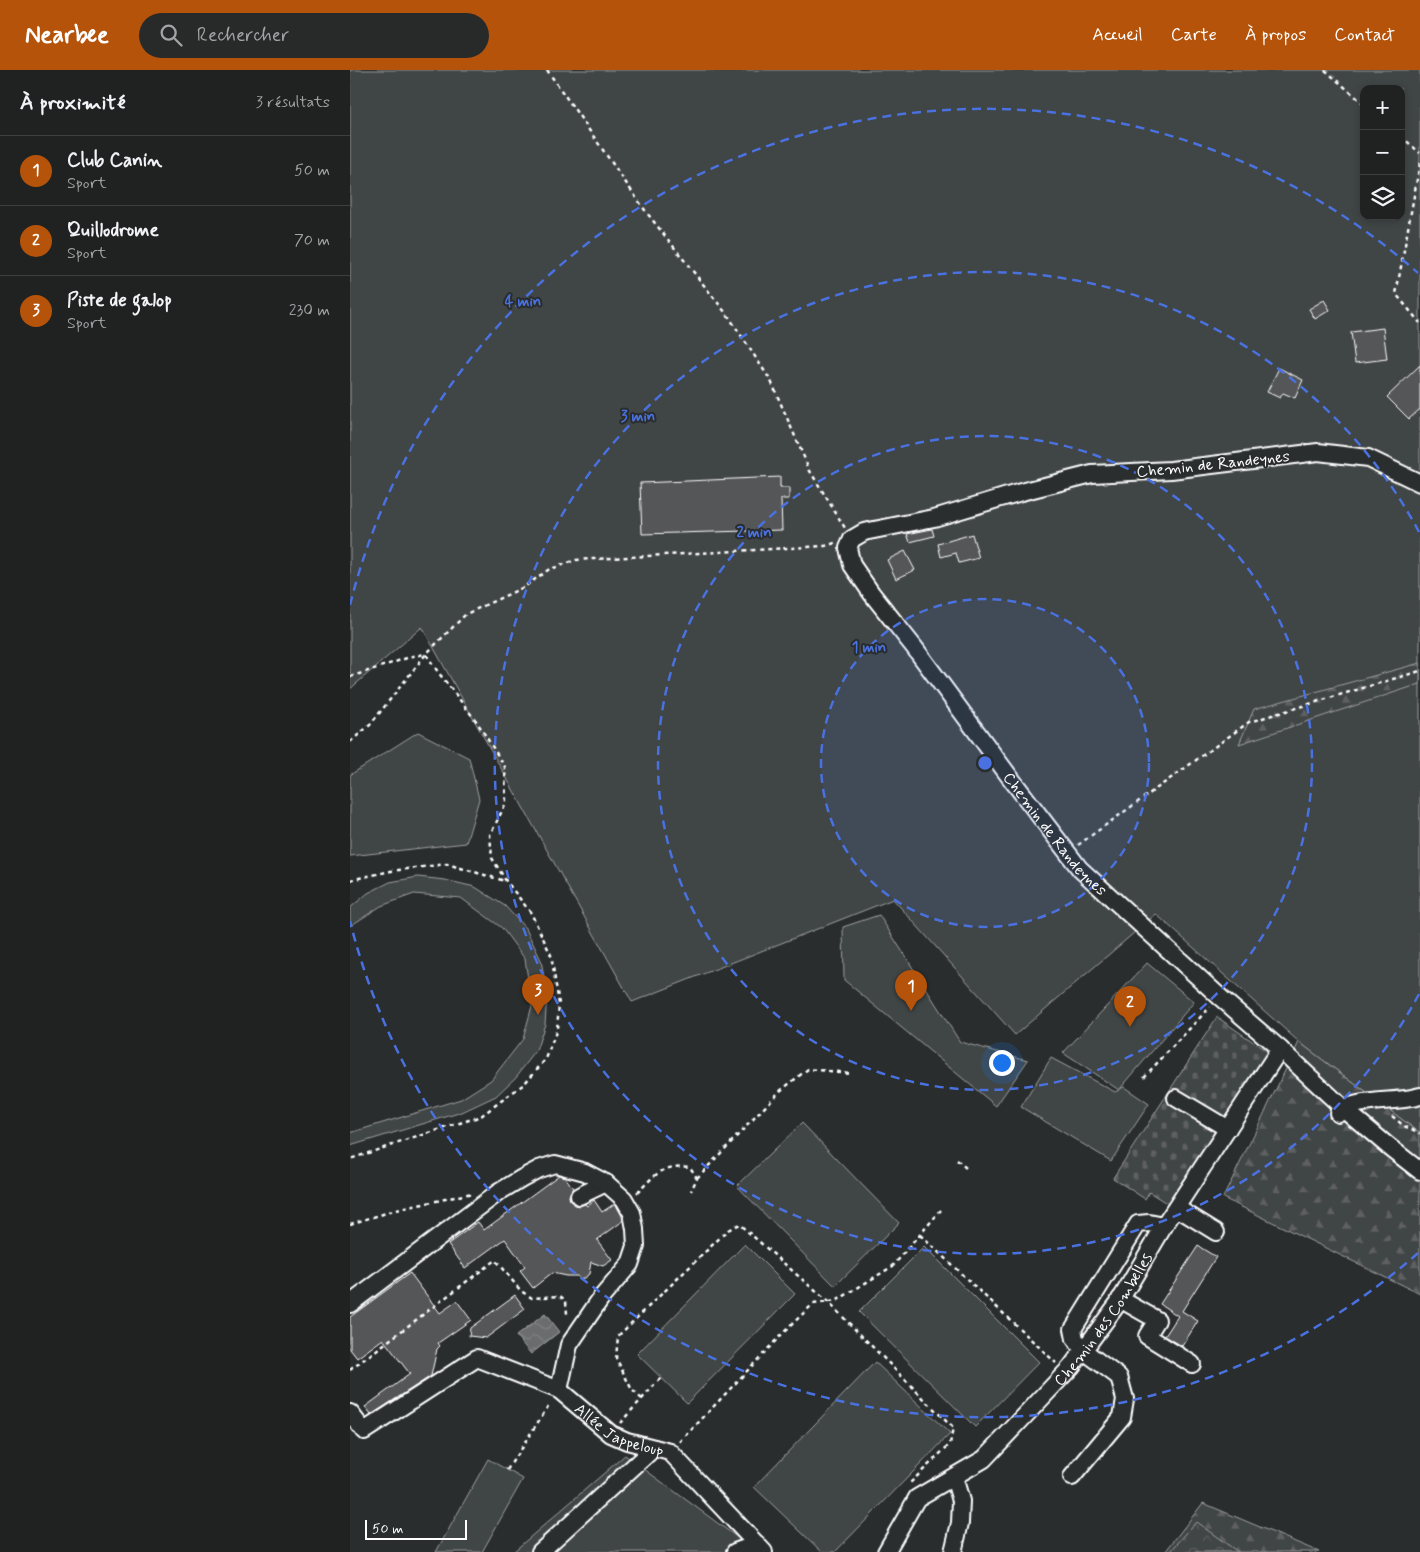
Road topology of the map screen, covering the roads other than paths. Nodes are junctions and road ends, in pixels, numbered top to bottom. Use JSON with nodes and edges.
{"nodes":[{"id":1,"x":1420,"y":483,"type":"edge"},
{"id":2,"x":1280,"y":1049,"type":"junction"},
{"id":3,"x":1420,"y":1096,"type":"edge"},
{"id":4,"x":1176,"y":1098,"type":"dead end"},
{"id":5,"x":1340,"y":1111,"type":"junction"},
{"id":6,"x":1228,"y":1129,"type":"junction"},
{"id":7,"x":1420,"y":1171,"type":"edge"},
{"id":8,"x":606,"y":1183,"type":"junction"},
{"id":9,"x":579,"y":1196,"type":"dead end"},
{"id":10,"x":1177,"y":1208,"type":"junction"},
{"id":11,"x":1164,"y":1226,"type":"junction"},
{"id":12,"x":1216,"y":1232,"type":"dead end"},
{"id":13,"x":1120,"y":1299,"type":"junction"},
{"id":14,"x":350,"y":1304,"type":"edge"},
{"id":15,"x":1084,"y":1351,"type":"junction"},
{"id":16,"x":1192,"y":1364,"type":"dead end"},
{"id":17,"x":559,"y":1390,"type":"junction"},
{"id":18,"x":350,"y":1413,"type":"edge"},
{"id":19,"x":654,"y":1448,"type":"junction"},
{"id":20,"x":954,"y":1477,"type":"junction"},
{"id":21,"x":1072,"y":1477,"type":"dead end"},
{"id":22,"x":760,"y":1548,"type":"edge"},
{"id":23,"x":540,"y":1552,"type":"edge"},
{"id":24,"x":735,"y":1552,"type":"edge"},
{"id":25,"x":886,"y":1552,"type":"edge"},
{"id":26,"x":953,"y":1552,"type":"edge"}],
"edges":[{"from":1,"to":2,"type":"street","name":"Chemin de Randeynes"},
{"from":2,"to":5,"type":"street","name":"Chemin de Randeynes"},
{"from":2,"to":6,"type":"street","name":"Chemin des Combelles"},
{"from":3,"to":5,"type":"street"},
{"from":4,"to":6,"type":"street"},
{"from":5,"to":7,"type":"street","name":"Chemin de Randeynes"},
{"from":6,"to":10,"type":"street","name":"Chemin des Combelles"},
{"from":8,"to":9,"type":"street"},
{"from":8,"to":14,"type":"street"},
{"from":8,"to":17,"type":"street"},
{"from":10,"to":11,"type":"street","name":"Chemin des Combelles"},
{"from":10,"to":12,"type":"street"},
{"from":11,"to":13,"type":"street","name":"Chemin des Combelles"},
{"from":11,"to":15,"type":"street"},
{"from":13,"to":15,"type":"street","name":"Chemin des Combelles"},
{"from":13,"to":16,"type":"street"},
{"from":15,"to":20,"type":"street","name":"Chemin des Combelles"},
{"from":15,"to":21,"type":"street"},
{"from":17,"to":18,"type":"street","name":"Allée Jappeloup"},
{"from":17,"to":19,"type":"street","name":"Allée Jappeloup"},
{"from":19,"to":22,"type":"street","name":"Allée Jappeloup"},
{"from":19,"to":23,"type":"street"},
{"from":20,"to":25,"type":"street","name":"Chemin des Combelles"},
{"from":20,"to":26,"type":"street"},
{"from":22,"to":24,"type":"street"}]}
